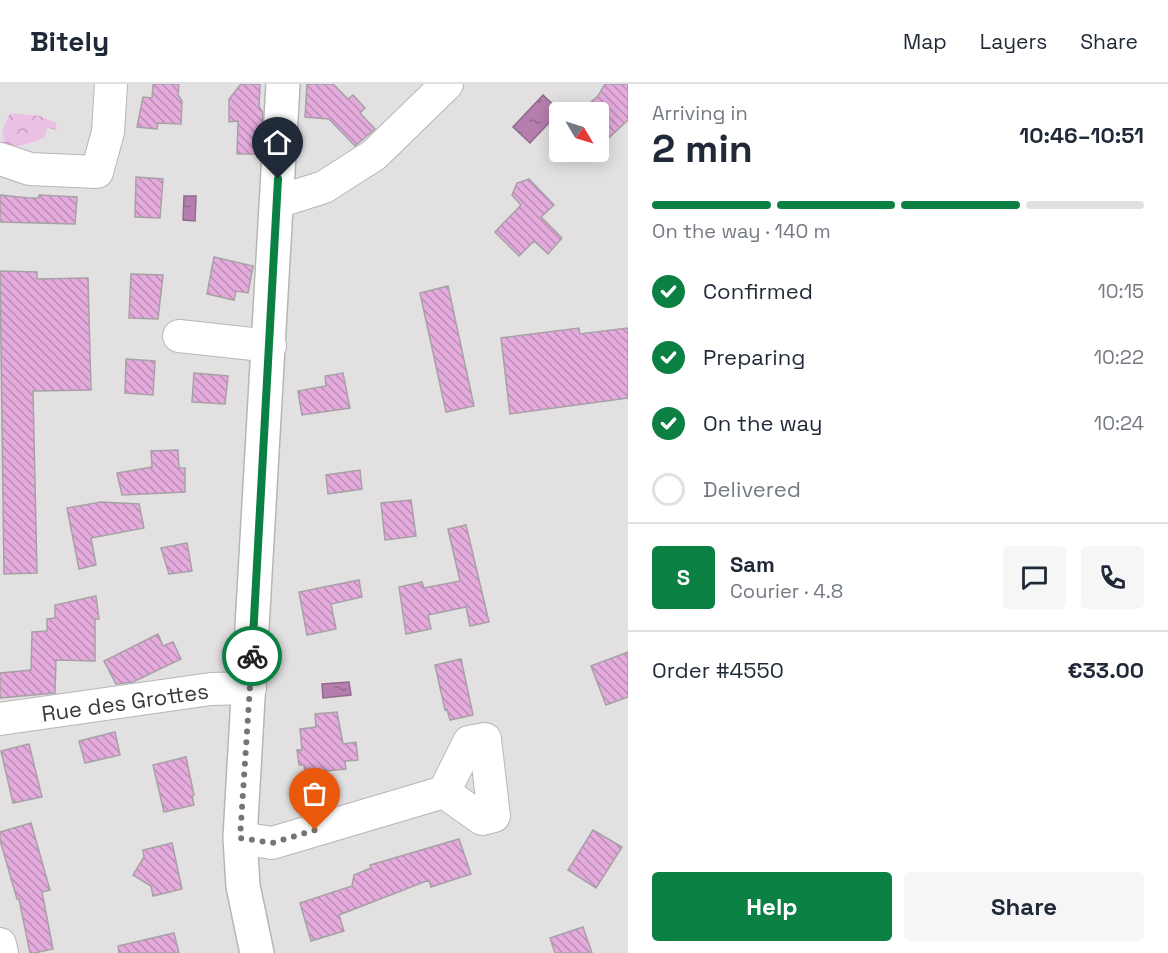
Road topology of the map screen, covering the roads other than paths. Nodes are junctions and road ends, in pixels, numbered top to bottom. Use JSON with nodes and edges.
{"nodes":[{"id":1,"x":111,"y":84,"type":"edge"},
{"id":2,"x":283,"y":84,"type":"edge"},
{"id":3,"x":447,"y":84,"type":"edge"},
{"id":4,"x":0,"y":159,"type":"edge"},
{"id":5,"x":277,"y":202,"type":"junction"},
{"id":6,"x":179,"y":336,"type":"dead end"},
{"id":7,"x":270,"y":346,"type":"junction"},
{"id":8,"x":250,"y":688,"type":"junction"},
{"id":9,"x":0,"y":719,"type":"edge"},
{"id":10,"x":444,"y":792,"type":"dead end"},
{"id":11,"x":240,"y":838,"type":"junction"},
{"id":12,"x":0,"y":944,"type":"edge"},
{"id":13,"x":2,"y":953,"type":"edge"},
{"id":14,"x":257,"y":953,"type":"edge"}],
"edges":[{"from":1,"to":4,"type":"street"},
{"from":2,"to":5,"type":"main road"},
{"from":3,"to":5,"type":"street"},
{"from":5,"to":7,"type":"main road"},
{"from":6,"to":7,"type":"street"},
{"from":7,"to":8,"type":"main road"},
{"from":8,"to":9,"type":"street","name":"Rue des Grottes"},
{"from":8,"to":11,"type":"main road"},
{"from":10,"to":11,"type":"street"},
{"from":11,"to":14,"type":"main road"},
{"from":12,"to":13,"type":"street"}]}
